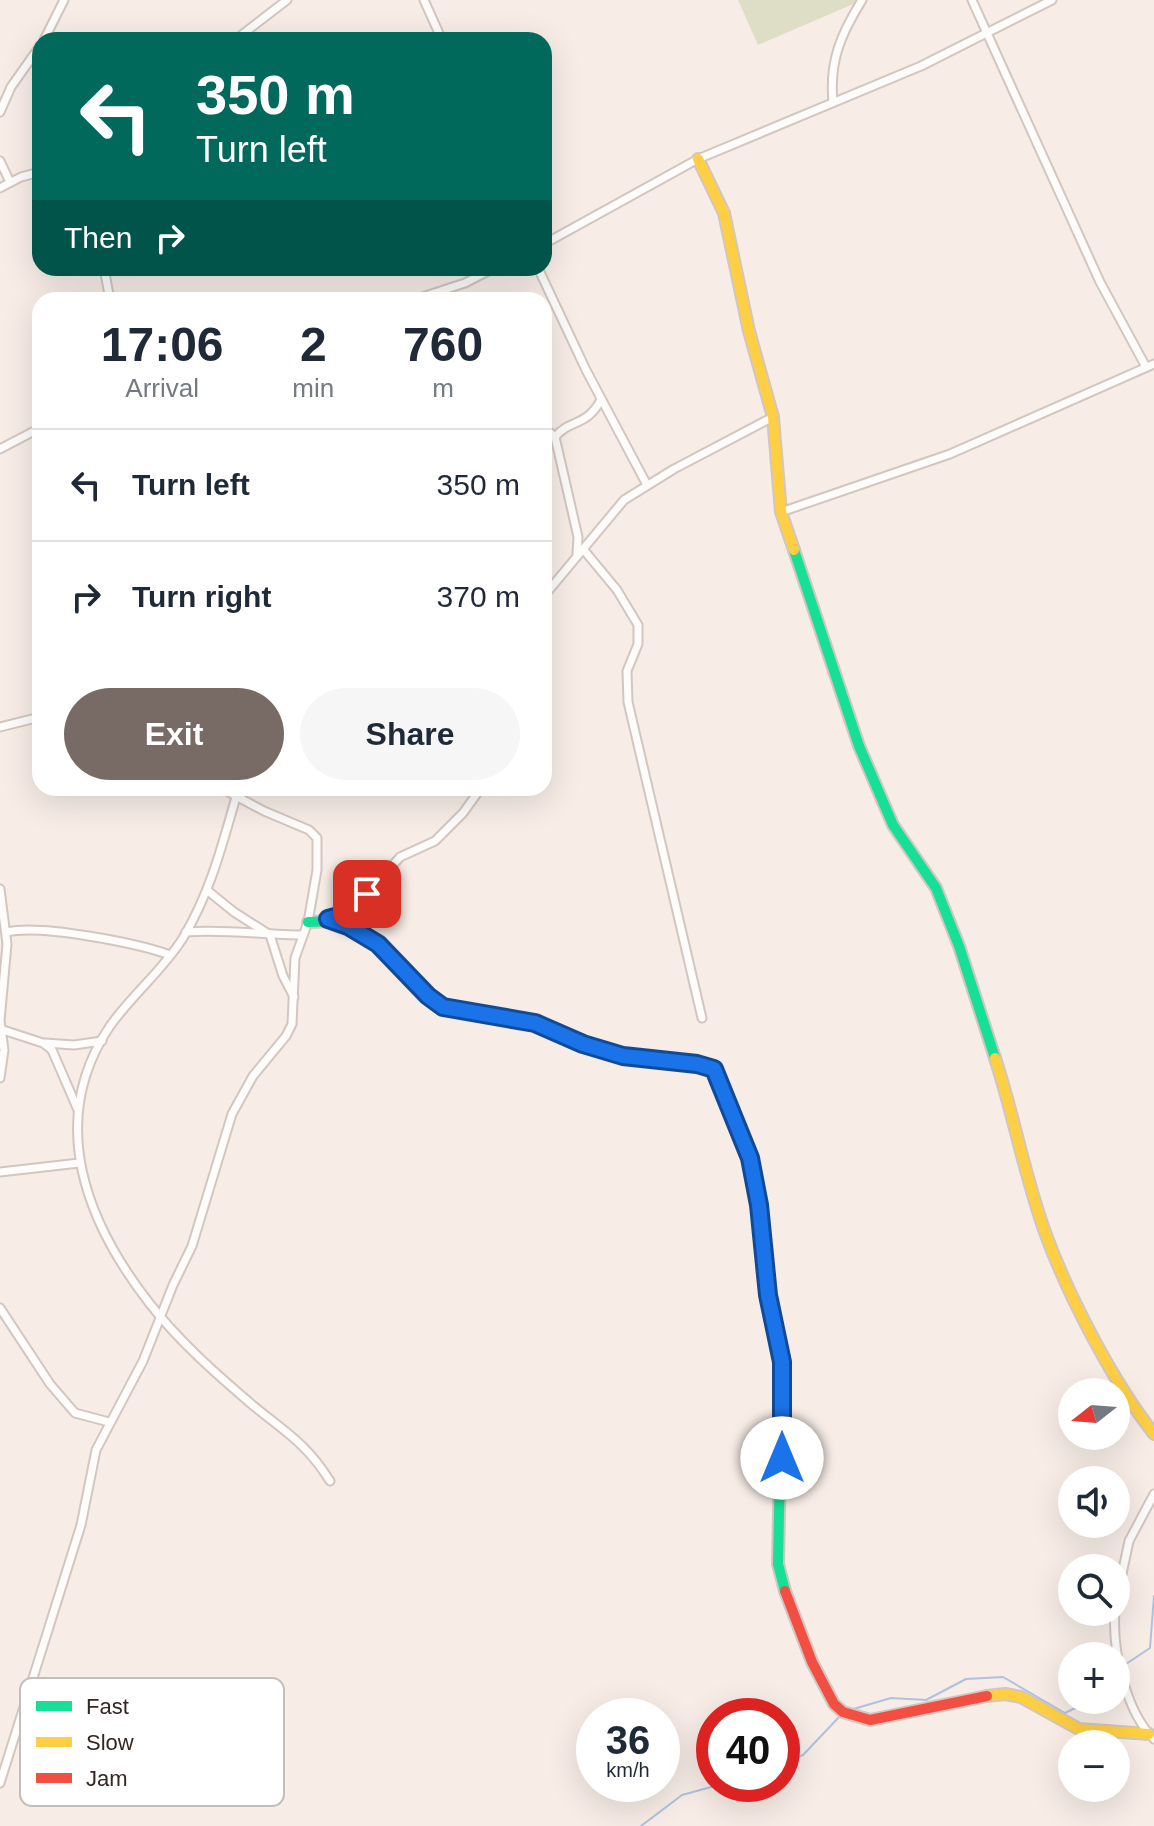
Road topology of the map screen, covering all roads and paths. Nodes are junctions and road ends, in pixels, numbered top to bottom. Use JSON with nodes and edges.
{"nodes":[{"id":1,"x":64,"y":0,"type":"edge"},
{"id":2,"x":287,"y":0,"type":"edge"},
{"id":3,"x":424,"y":0,"type":"edge"},
{"id":4,"x":862,"y":0,"type":"edge"},
{"id":5,"x":972,"y":0,"type":"edge"},
{"id":6,"x":1052,"y":0,"type":"edge"},
{"id":7,"x":48,"y":32,"type":"edge"},
{"id":8,"x":245,"y":32,"type":"edge"},
{"id":9,"x":438,"y":32,"type":"edge"},
{"id":10,"x":987,"y":32,"type":"junction"},
{"id":11,"x":32,"y":57,"type":"edge"},
{"id":12,"x":833,"y":102,"type":"junction"},
{"id":13,"x":0,"y":112,"type":"edge"},
{"id":14,"x":698,"y":159,"type":"junction"},
{"id":15,"x":0,"y":161,"type":"edge"},
{"id":16,"x":32,"y":175,"type":"edge"},
{"id":17,"x":10,"y":182,"type":"junction"},
{"id":18,"x":0,"y":188,"type":"edge"},
{"id":19,"x":552,"y":240,"type":"edge"},
{"id":20,"x":479,"y":276,"type":"edge"},
{"id":21,"x":439,"y":290,"type":"joint"},
{"id":22,"x":434,"y":292,"type":"edge"},
{"id":23,"x":552,"y":297,"type":"edge"},
{"id":24,"x":1150,"y":366,"type":"edge"},
{"id":25,"x":601,"y":400,"type":"junction"},
{"id":26,"x":773,"y":417,"type":"junction"},
{"id":27,"x":32,"y":432,"type":"edge"},
{"id":28,"x":552,"y":434,"type":"edge"},
{"id":29,"x":555,"y":437,"type":"junction"},
{"id":30,"x":0,"y":449,"type":"edge"},
{"id":31,"x":647,"y":485,"type":"junction"},
{"id":32,"x":781,"y":512,"type":"junction"},
{"id":33,"x":580,"y":552,"type":"junction"},
{"id":34,"x":552,"y":586,"type":"edge"},
{"id":35,"x":32,"y":719,"type":"edge"},
{"id":36,"x":0,"y":727,"type":"edge"},
{"id":37,"x":475,"y":796,"type":"edge"},
{"id":38,"x":236,"y":797,"type":"joint"},
{"id":39,"x":0,"y":889,"type":"edge"},
{"id":40,"x":208,"y":891,"type":"junction"},
{"id":41,"x":328,"y":919,"type":"junction"},
{"id":42,"x":308,"y":922,"type":"junction"},
{"id":43,"x":7,"y":932,"type":"junction"},
{"id":44,"x":186,"y":932,"type":"junction"},
{"id":45,"x":270,"y":935,"type":"junction"},
{"id":46,"x":303,"y":935,"type":"junction"},
{"id":47,"x":170,"y":955,"type":"junction"},
{"id":48,"x":295,"y":999,"type":"junction"},
{"id":49,"x":702,"y":1018,"type":"dead end"},
{"id":50,"x":0,"y":1029,"type":"edge"},
{"id":51,"x":102,"y":1041,"type":"junction"},
{"id":52,"x":43,"y":1043,"type":"junction"},
{"id":53,"x":0,"y":1078,"type":"edge"},
{"id":54,"x":78,"y":1110,"type":"junction"},
{"id":55,"x":79,"y":1163,"type":"junction"},
{"id":56,"x":0,"y":1172,"type":"edge"},
{"id":57,"x":0,"y":1308,"type":"edge"},
{"id":58,"x":160,"y":1316,"type":"junction"},
{"id":59,"x":109,"y":1422,"type":"junction"},
{"id":60,"x":1154,"y":1434,"type":"edge"},
{"id":61,"x":330,"y":1481,"type":"dead end"},
{"id":62,"x":1154,"y":1494,"type":"edge"},
{"id":63,"x":1126,"y":1554,"type":"edge"},
{"id":64,"x":1114,"y":1626,"type":"edge"},
{"id":65,"x":34,"y":1678,"type":"edge"},
{"id":66,"x":20,"y":1723,"type":"edge"},
{"id":67,"x":18,"y":1729,"type":"joint"},
{"id":68,"x":1151,"y":1737,"type":"edge"},
{"id":69,"x":0,"y":1783,"type":"edge"}],
"edges":[{"from":1,"to":7,"type":"street"},
{"from":2,"to":8,"type":"street"},
{"from":3,"to":9,"type":"street"},
{"from":4,"to":12,"type":"street"},
{"from":5,"to":10,"type":"street"},
{"from":6,"to":10,"type":"street"},
{"from":10,"to":12,"type":"street"},
{"from":10,"to":24,"type":"street"},
{"from":11,"to":13,"type":"street"},
{"from":12,"to":14,"type":"street"},
{"from":14,"to":19,"type":"street"},
{"from":14,"to":26,"type":"street"},
{"from":15,"to":17,"type":"street"},
{"from":16,"to":17,"type":"street"},
{"from":17,"to":18,"type":"street"},
{"from":20,"to":21,"type":"street"},
{"from":21,"to":22,"type":"street"},
{"from":23,"to":25,"type":"street"},
{"from":24,"to":32,"type":"street"},
{"from":25,"to":29,"type":"street"},
{"from":25,"to":31,"type":"street"},
{"from":26,"to":31,"type":"street"},
{"from":26,"to":32,"type":"street"},
{"from":27,"to":30,"type":"street"},
{"from":28,"to":29,"type":"street"},
{"from":29,"to":33,"type":"street"},
{"from":31,"to":33,"type":"street"},
{"from":32,"to":60,"type":"street"},
{"from":33,"to":34,"type":"street"},
{"from":33,"to":49,"type":"street"},
{"from":35,"to":36,"type":"street"},
{"from":37,"to":41,"type":"street"},
{"from":38,"to":40,"type":"street"},
{"from":38,"to":42,"type":"street"},
{"from":39,"to":43,"type":"street"},
{"from":40,"to":44,"type":"street"},
{"from":40,"to":45,"type":"street"},
{"from":41,"to":42,"type":"street"},
{"from":41,"to":68,"type":"street"},
{"from":42,"to":46,"type":"street"},
{"from":43,"to":47,"type":"street"},
{"from":43,"to":50,"type":"street"},
{"from":44,"to":45,"type":"street"},
{"from":44,"to":47,"type":"street"},
{"from":45,"to":46,"type":"street"},
{"from":45,"to":48,"type":"street"},
{"from":46,"to":48,"type":"street"},
{"from":47,"to":51,"type":"street"},
{"from":48,"to":58,"type":"street"},
{"from":50,"to":52,"type":"street"},
{"from":50,"to":53,"type":"street"},
{"from":51,"to":52,"type":"street"},
{"from":51,"to":54,"type":"street"},
{"from":52,"to":54,"type":"street"},
{"from":54,"to":55,"type":"street"},
{"from":55,"to":56,"type":"street"},
{"from":55,"to":58,"type":"street"},
{"from":57,"to":59,"type":"street"},
{"from":58,"to":59,"type":"street"},
{"from":58,"to":61,"type":"street"},
{"from":59,"to":65,"type":"street"},
{"from":62,"to":63,"type":"street"},
{"from":64,"to":68,"type":"street"},
{"from":66,"to":67,"type":"street"},
{"from":67,"to":69,"type":"street"}]}
